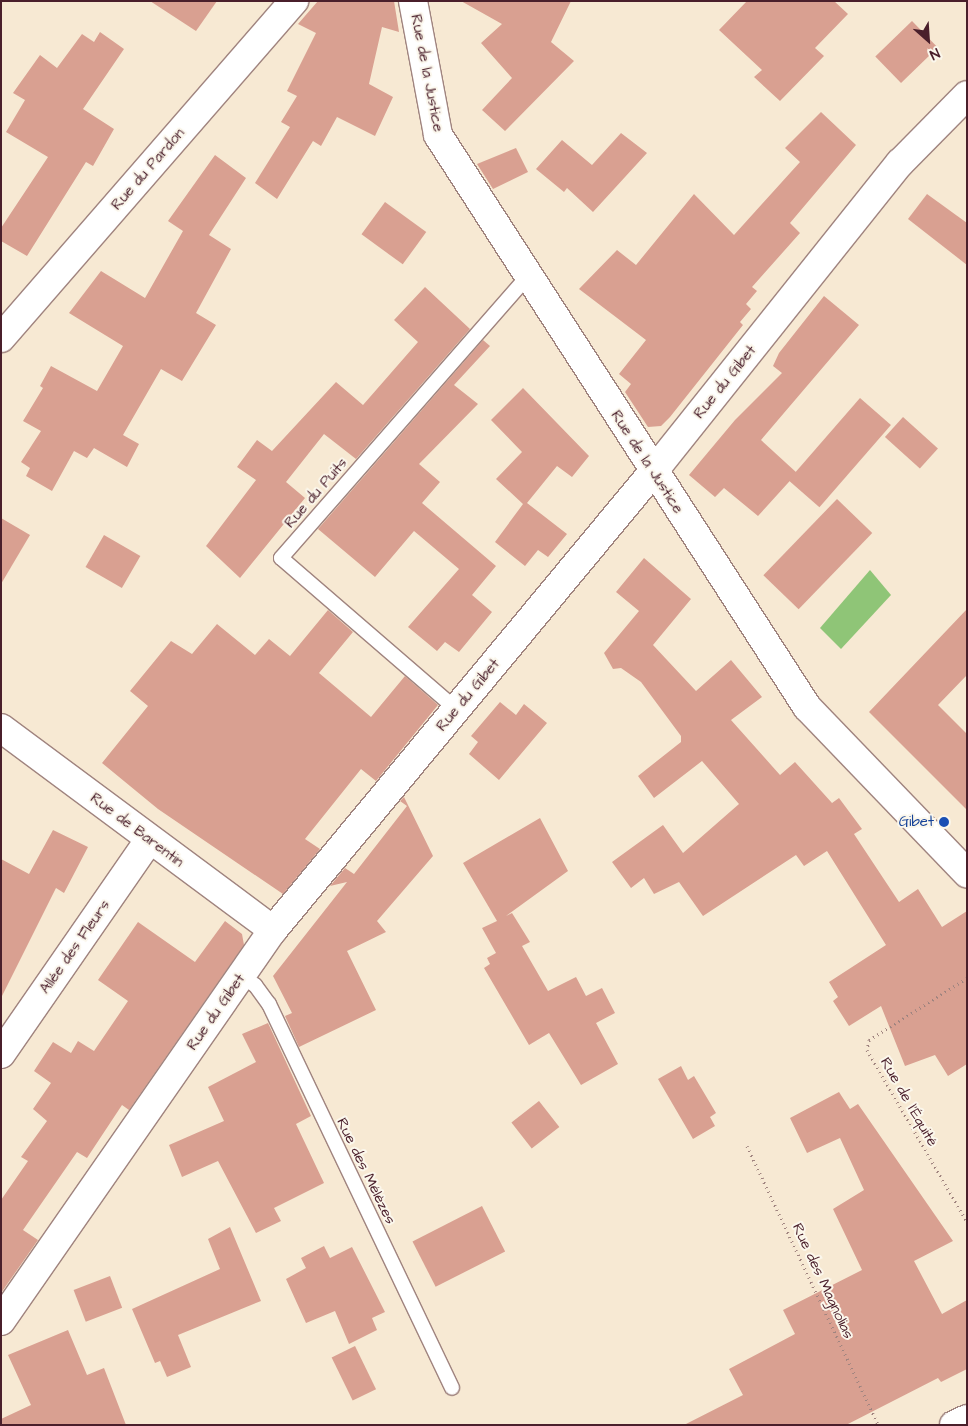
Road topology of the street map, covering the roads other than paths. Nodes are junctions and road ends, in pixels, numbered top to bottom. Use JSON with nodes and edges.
{"nodes":[{"id":1,"x":294,"y":1,"type":"edge"},
{"id":2,"x":413,"y":1,"type":"edge"},
{"id":3,"x":967,"y":95,"type":"edge"},
{"id":4,"x":528,"y":276,"type":"junction"},
{"id":5,"x":1,"y":338,"type":"edge"},
{"id":6,"x":653,"y":472,"type":"junction"},
{"id":7,"x":456,"y":708,"type":"junction"},
{"id":8,"x":1,"y":728,"type":"edge"},
{"id":9,"x":149,"y":840,"type":"junction"},
{"id":10,"x":967,"y":874,"type":"edge"},
{"id":11,"x":273,"y":930,"type":"junction"},
{"id":12,"x":241,"y":976,"type":"junction"},
{"id":13,"x":1,"y":1054,"type":"edge"},
{"id":14,"x":1,"y":1321,"type":"edge"},
{"id":15,"x":452,"y":1388,"type":"dead end"},
{"id":16,"x":967,"y":1419,"type":"edge"},
{"id":17,"x":954,"y":1425,"type":"edge"}],
"edges":[{"from":1,"to":5,"type":"street","name":"Rue du Pardon"},
{"from":2,"to":4,"type":"street","name":"Rue de la Justice"},
{"from":3,"to":6,"type":"street","name":"Rue du Gibet"},
{"from":4,"to":6,"type":"street","name":"Rue de la Justice"},
{"from":4,"to":7,"type":"lane","name":"Rue du Puits"},
{"from":6,"to":7,"type":"street","name":"Rue du Gibet"},
{"from":6,"to":10,"type":"street","name":"Rue de la Justice"},
{"from":7,"to":11,"type":"street","name":"Rue du Gibet"},
{"from":8,"to":9,"type":"street","name":"Rue de Barentin"},
{"from":9,"to":11,"type":"street","name":"Rue de Barentin"},
{"from":9,"to":13,"type":"street","name":"Allée des Fleurs"},
{"from":11,"to":12,"type":"street","name":"Rue du Gibet"},
{"from":12,"to":14,"type":"street","name":"Rue du Gibet"},
{"from":12,"to":15,"type":"lane","name":"Rue des Mélèzes"},
{"from":16,"to":17,"type":"street"}]}
